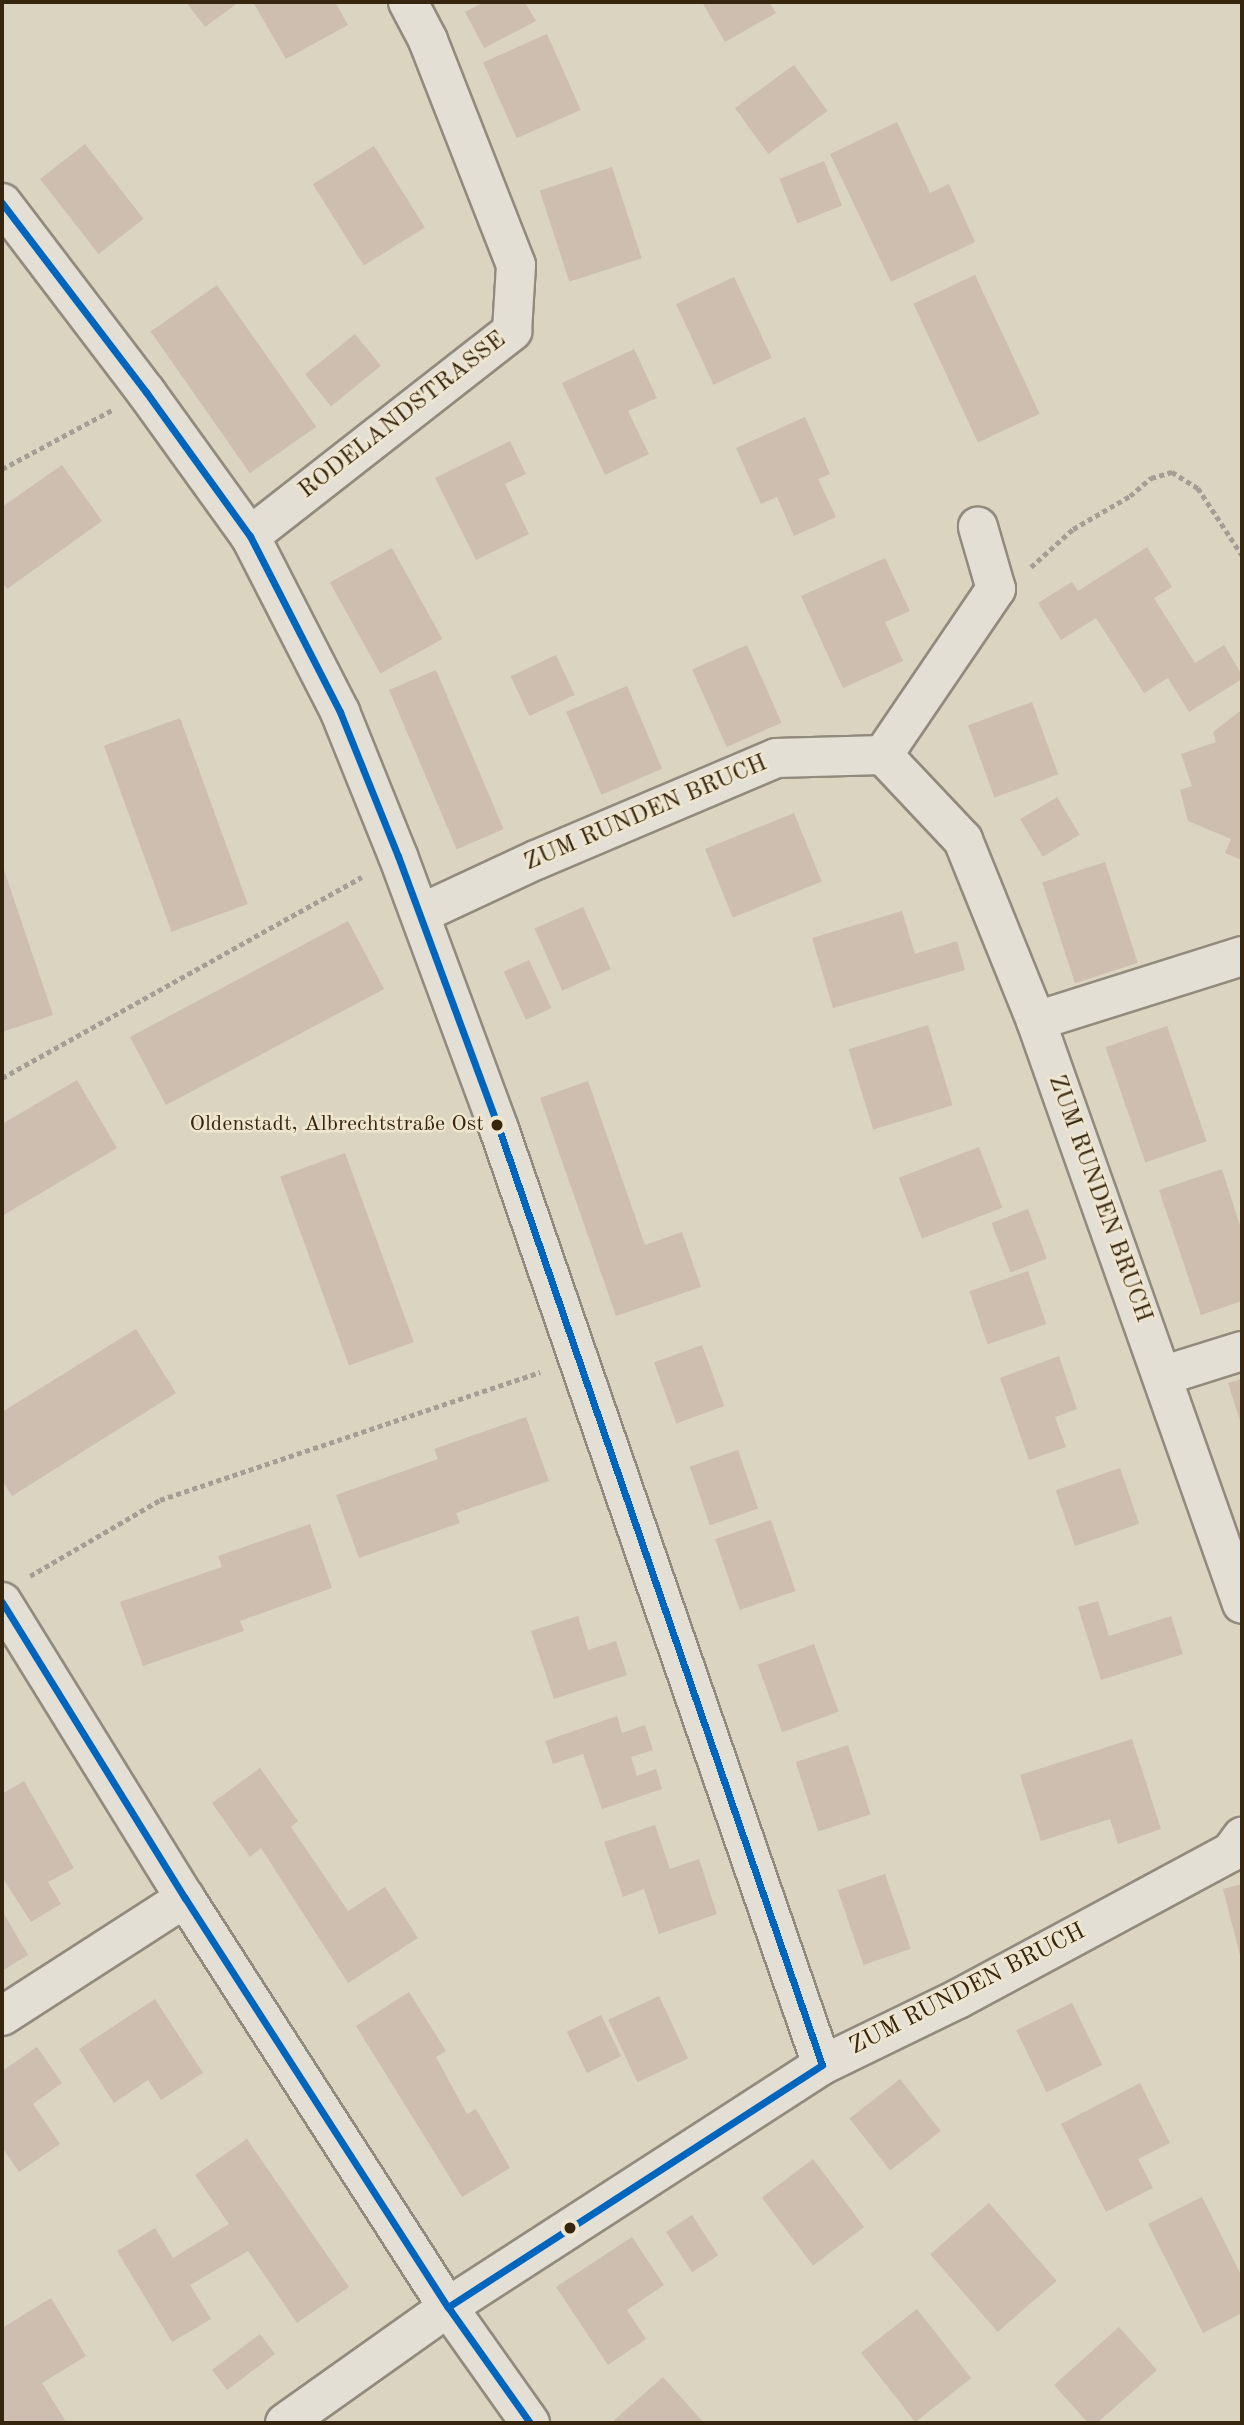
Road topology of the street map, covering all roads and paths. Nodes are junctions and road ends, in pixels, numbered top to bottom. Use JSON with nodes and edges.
{"nodes":[{"id":1,"x":408,"y":2,"type":"edge"},
{"id":2,"x":2,"y":203,"type":"edge"},
{"id":3,"x":146,"y":392,"type":"junction"},
{"id":4,"x":2,"y":469,"type":"edge"},
{"id":5,"x":978,"y":527,"type":"dead end"},
{"id":6,"x":250,"y":536,"type":"junction"},
{"id":7,"x":1242,"y":555,"type":"edge"},
{"id":8,"x":996,"y":589,"type":"junction"},
{"id":9,"x":883,"y":755,"type":"junction"},
{"id":10,"x":398,"y":856,"type":"junction"},
{"id":11,"x":420,"y":914,"type":"junction"},
{"id":12,"x":1242,"y":956,"type":"edge"},
{"id":13,"x":1036,"y":1021,"type":"junction"},
{"id":14,"x":2,"y":1078,"type":"edge"},
{"id":15,"x":1242,"y":1351,"type":"edge"},
{"id":16,"x":578,"y":1359,"type":"junction"},
{"id":17,"x":1162,"y":1376,"type":"junction"},
{"id":18,"x":13,"y":1591,"type":"edge"},
{"id":19,"x":1242,"y":1604,"type":"edge"},
{"id":20,"x":1242,"y":1837,"type":"edge"},
{"id":21,"x":185,"y":1898,"type":"junction"},
{"id":22,"x":2,"y":2016,"type":"edge"},
{"id":23,"x":822,"y":2065,"type":"junction"},
{"id":24,"x":448,"y":2307,"type":"junction"},
{"id":25,"x":285,"y":2423,"type":"edge"},
{"id":26,"x":530,"y":2423,"type":"edge"}],
"edges":[{"from":1,"to":6,"type":"street","name":"RODELANDSTRASSE"},
{"from":2,"to":3,"type":"street"},
{"from":3,"to":4,"type":"path"},
{"from":3,"to":6,"type":"street"},
{"from":5,"to":8,"type":"street"},
{"from":6,"to":10,"type":"street"},
{"from":7,"to":8,"type":"path"},
{"from":8,"to":9,"type":"street"},
{"from":9,"to":11,"type":"street","name":"ZUM RUNDEN BRUCH"},
{"from":9,"to":13,"type":"street","name":"ZUM RUNDEN BRUCH"},
{"from":10,"to":11,"type":"street"},
{"from":10,"to":14,"type":"path"},
{"from":11,"to":16,"type":"street"},
{"from":12,"to":13,"type":"street"},
{"from":13,"to":17,"type":"street","name":"ZUM RUNDEN BRUCH"},
{"from":15,"to":17,"type":"street"},
{"from":16,"to":18,"type":"path"},
{"from":16,"to":23,"type":"street"},
{"from":17,"to":19,"type":"street","name":"ZUM RUNDEN BRUCH"},
{"from":18,"to":21,"type":"street"},
{"from":20,"to":23,"type":"street","name":"ZUM RUNDEN BRUCH"},
{"from":21,"to":22,"type":"street"},
{"from":21,"to":24,"type":"street"},
{"from":23,"to":24,"type":"street","name":"ZUM RUNDEN BRUCH"},
{"from":24,"to":25,"type":"street","name":"ZUM RUNDEN BRUCH"},
{"from":24,"to":26,"type":"street"}]}
